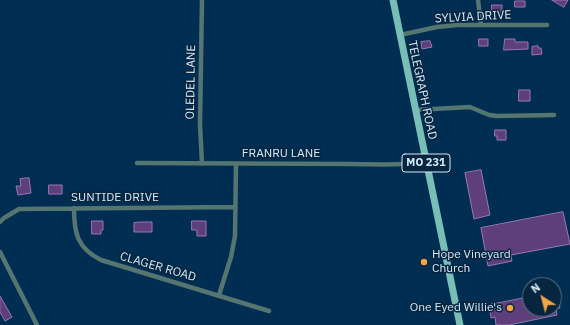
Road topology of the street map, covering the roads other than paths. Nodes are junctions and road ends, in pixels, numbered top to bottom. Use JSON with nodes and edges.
{"nodes":[{"id":1,"x":202,"y":0,"type":"edge"},
{"id":2,"x":393,"y":0,"type":"edge"},
{"id":3,"x":478,"y":0,"type":"edge"},
{"id":4,"x":481,"y":25,"type":"junction"},
{"id":5,"x":547,"y":25,"type":"dead end"},
{"id":6,"x":400,"y":35,"type":"junction"},
{"id":7,"x":415,"y":110,"type":"junction"},
{"id":8,"x":554,"y":115,"type":"dead end"},
{"id":9,"x":426,"y":162,"type":"junction"},
{"id":10,"x":137,"y":163,"type":"dead end"},
{"id":11,"x":202,"y":164,"type":"junction"},
{"id":12,"x":236,"y":164,"type":"junction"},
{"id":13,"x":235,"y":207,"type":"junction"},
{"id":14,"x":74,"y":208,"type":"junction"},
{"id":15,"x":0,"y":222,"type":"edge"},
{"id":16,"x":0,"y":252,"type":"edge"},
{"id":17,"x":219,"y":295,"type":"junction"},
{"id":18,"x":269,"y":311,"type":"dead end"},
{"id":19,"x":37,"y":325,"type":"edge"},
{"id":20,"x":460,"y":325,"type":"edge"}],
"edges":[{"from":1,"to":11,"type":"street","name":"OLEDEL LANE"},
{"from":2,"to":6,"type":"main road","name":"TELEGRAPH ROAD","number":"MO 231"},
{"from":3,"to":4,"type":"street"},
{"from":4,"to":5,"type":"street","name":"SYLVIA DRIVE"},
{"from":4,"to":6,"type":"street","name":"SYLVIA DRIVE"},
{"from":6,"to":7,"type":"main road","name":"TELEGRAPH ROAD","number":"MO 231"},
{"from":7,"to":8,"type":"street"},
{"from":7,"to":9,"type":"main road","name":"TELEGRAPH ROAD","number":"MO 231"},
{"from":9,"to":12,"type":"street","name":"FRANRU LANE"},
{"from":9,"to":20,"type":"main road","name":"TELEGRAPH ROAD","number":"MO 231"},
{"from":10,"to":11,"type":"street","name":"FRANRU LANE"},
{"from":11,"to":12,"type":"street","name":"FRANRU LANE"},
{"from":12,"to":13,"type":"street"},
{"from":13,"to":14,"type":"street","name":"SUNTIDE DRIVE"},
{"from":13,"to":17,"type":"street"},
{"from":14,"to":15,"type":"street","name":"SUNTIDE DRIVE"},
{"from":14,"to":17,"type":"street","name":"CLAGER ROAD"},
{"from":16,"to":19,"type":"street"},
{"from":17,"to":18,"type":"street","name":"CLAGER ROAD"}]}
